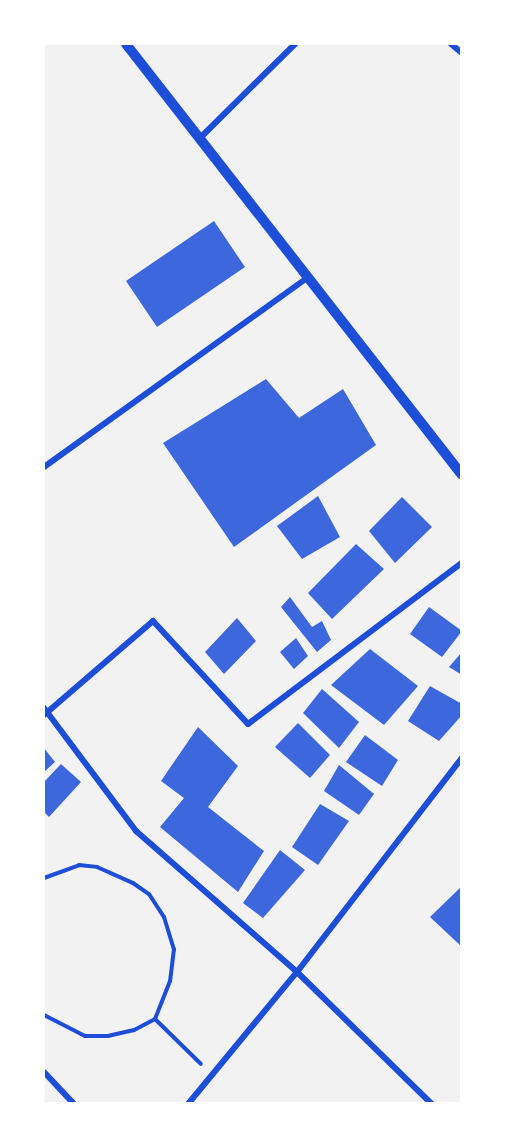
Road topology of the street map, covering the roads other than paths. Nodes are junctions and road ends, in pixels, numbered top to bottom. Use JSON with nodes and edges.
{"nodes":[{"id":1,"x":126,"y":44,"type":"edge"},
{"id":2,"x":295,"y":44,"type":"edge"},
{"id":3,"x":452,"y":44,"type":"edge"},
{"id":4,"x":462,"y":53,"type":"edge"},
{"id":5,"x":200,"y":138,"type":"junction"},
{"id":6,"x":307,"y":278,"type":"junction"},
{"id":7,"x":44,"y":467,"type":"edge"},
{"id":8,"x":462,"y":475,"type":"edge"},
{"id":9,"x":462,"y":563,"type":"edge"},
{"id":10,"x":45,"y":711,"type":"edge"},
{"id":11,"x":462,"y":758,"type":"edge"},
{"id":12,"x":297,"y":972,"type":"junction"},
{"id":13,"x":44,"y":1072,"type":"edge"},
{"id":14,"x":74,"y":1104,"type":"edge"},
{"id":15,"x":188,"y":1104,"type":"edge"},
{"id":16,"x":432,"y":1104,"type":"edge"}],
"edges":[{"from":1,"to":5,"type":"street"},
{"from":2,"to":5,"type":"street"},
{"from":3,"to":4,"type":"street"},
{"from":5,"to":6,"type":"street"},
{"from":6,"to":7,"type":"street"},
{"from":6,"to":8,"type":"street"},
{"from":9,"to":10,"type":"street"},
{"from":10,"to":12,"type":"street"},
{"from":11,"to":12,"type":"street"},
{"from":12,"to":15,"type":"street"},
{"from":12,"to":16,"type":"street"},
{"from":13,"to":14,"type":"street"}]}
